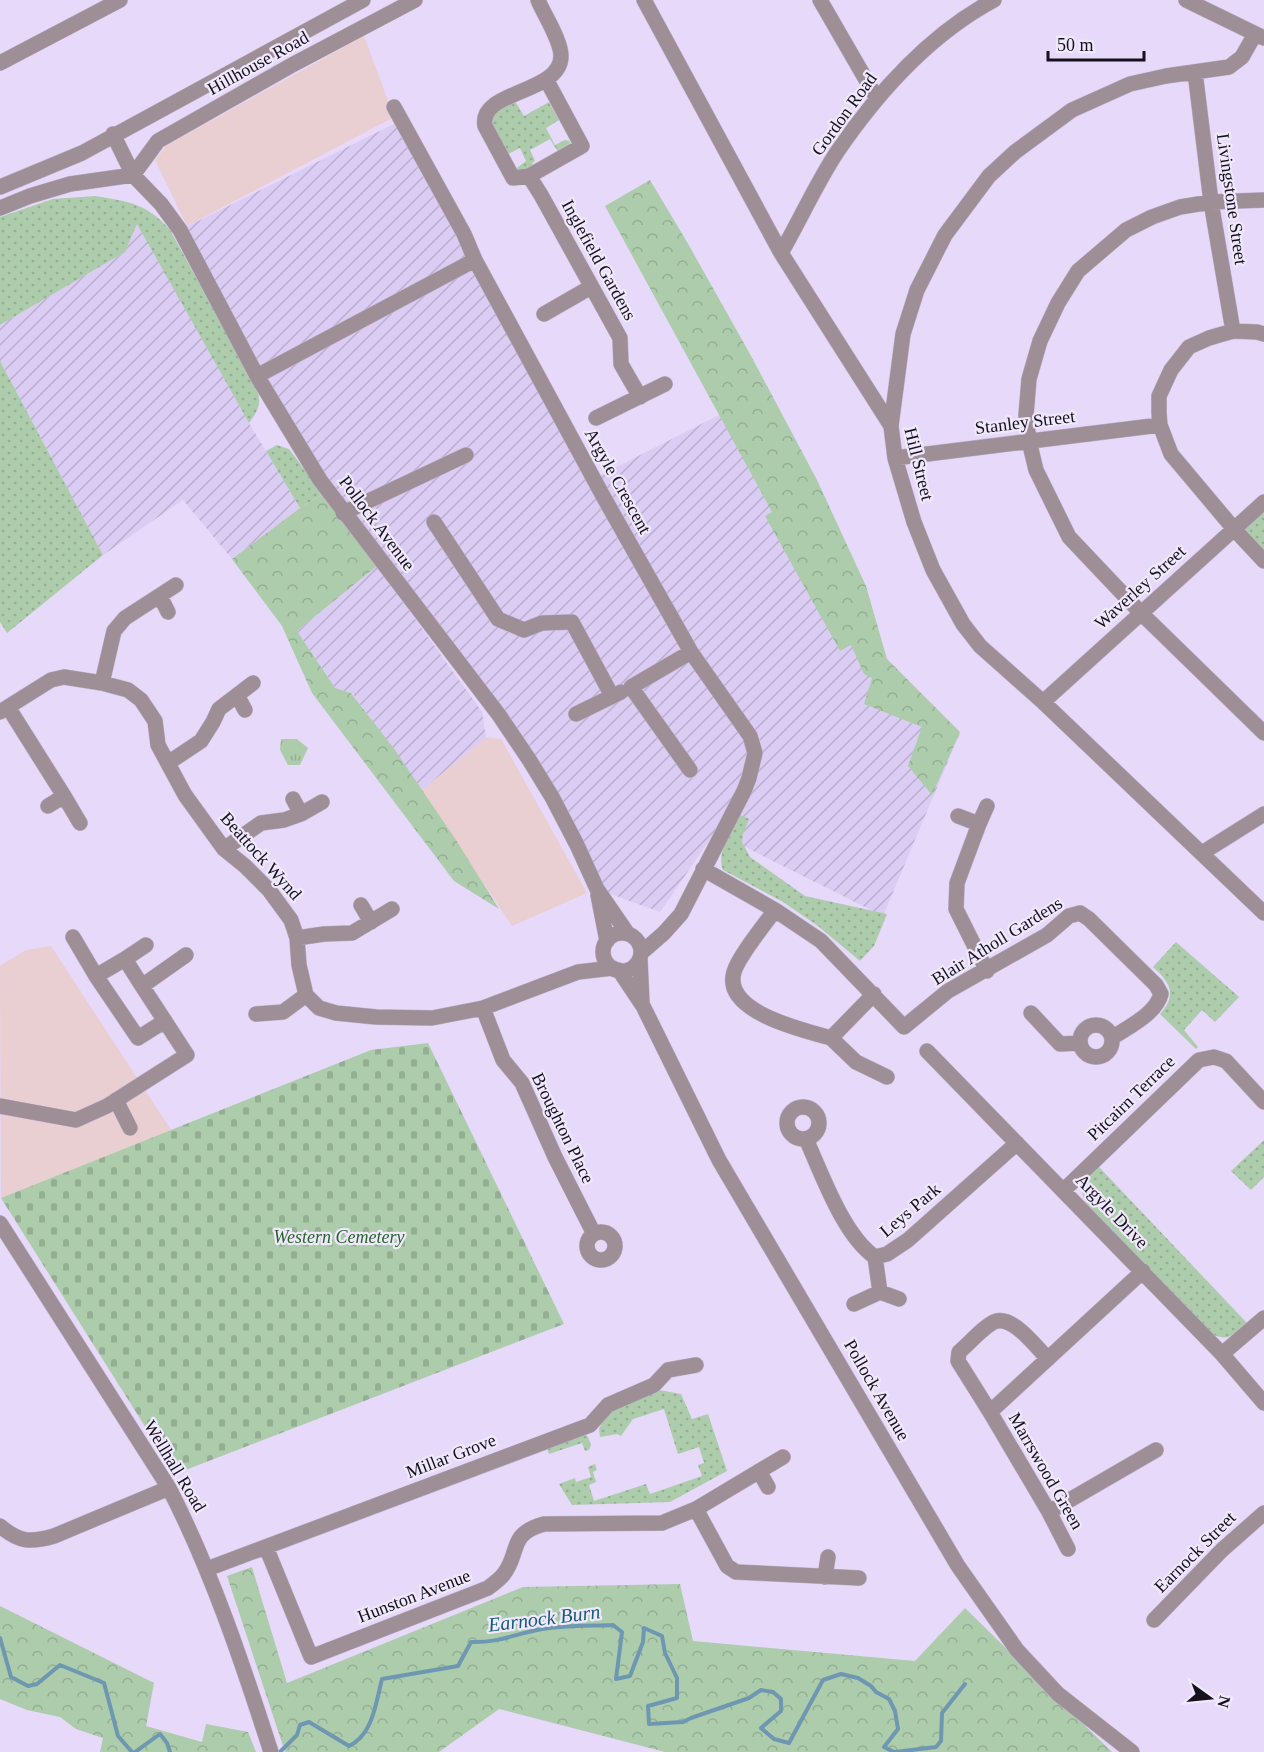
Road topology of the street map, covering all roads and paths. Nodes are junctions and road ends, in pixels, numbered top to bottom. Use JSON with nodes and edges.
{"nodes":[{"id":1,"x":120,"y":0,"type":"edge"},
{"id":2,"x":363,"y":0,"type":"edge"},
{"id":3,"x":415,"y":0,"type":"edge"},
{"id":4,"x":538,"y":0,"type":"edge"},
{"id":5,"x":644,"y":0,"type":"edge"},
{"id":6,"x":820,"y":0,"type":"edge"},
{"id":7,"x":994,"y":0,"type":"edge"},
{"id":8,"x":1186,"y":0,"type":"edge"},
{"id":9,"x":1260,"y":36,"type":"edge"},
{"id":10,"x":0,"y":63,"type":"edge"},
{"id":11,"x":1195,"y":72,"type":"junction"},
{"id":12,"x":546,"y":79,"type":"junction"},
{"id":13,"x":876,"y":98,"type":"junction"},
{"id":14,"x":394,"y":106,"type":"dead end"},
{"id":15,"x":113,"y":134,"type":"junction"},
{"id":16,"x":133,"y":175,"type":"junction"},
{"id":17,"x":529,"y":176,"type":"junction"},
{"id":18,"x":0,"y":187,"type":"edge"},
{"id":19,"x":1264,"y":201,"type":"edge"},
{"id":20,"x":1211,"y":202,"type":"junction"},
{"id":21,"x":0,"y":208,"type":"edge"},
{"id":22,"x":781,"y":253,"type":"junction"},
{"id":23,"x":476,"y":260,"type":"junction"},
{"id":24,"x":591,"y":287,"type":"junction"},
{"id":25,"x":544,"y":314,"type":"dead end"},
{"id":26,"x":1233,"y":332,"type":"junction"},
{"id":27,"x":1264,"y":334,"type":"edge"},
{"id":28,"x":257,"y":375,"type":"junction"},
{"id":29,"x":665,"y":384,"type":"dead end"},
{"id":30,"x":640,"y":397,"type":"junction"},
{"id":31,"x":596,"y":418,"type":"dead end"},
{"id":32,"x":1160,"y":425,"type":"junction"},
{"id":33,"x":891,"y":426,"type":"junction"},
{"id":34,"x":1029,"y":441,"type":"junction"},
{"id":35,"x":466,"y":455,"type":"dead end"},
{"id":36,"x":895,"y":458,"type":"junction"},
{"id":37,"x":1264,"y":502,"type":"edge"},
{"id":38,"x":343,"y":513,"type":"junction"},
{"id":39,"x":434,"y":522,"type":"dead end"},
{"id":40,"x":1234,"y":530,"type":"junction"},
{"id":41,"x":1264,"y":561,"type":"edge"},
{"id":42,"x":176,"y":585,"type":"dead end"},
{"id":43,"x":160,"y":596,"type":"junction"},
{"id":44,"x":168,"y":612,"type":"dead end"},
{"id":45,"x":1141,"y":613,"type":"junction"},
{"id":46,"x":691,"y":652,"type":"junction"},
{"id":47,"x":102,"y":683,"type":"junction"},
{"id":48,"x":253,"y":683,"type":"dead end"},
{"id":49,"x":631,"y":687,"type":"junction"},
{"id":50,"x":237,"y":695,"type":"junction"},
{"id":51,"x":612,"y":696,"type":"junction"},
{"id":52,"x":1042,"y":702,"type":"junction"},
{"id":53,"x":4,"y":710,"type":"edge"},
{"id":54,"x":245,"y":710,"type":"dead end"},
{"id":55,"x":576,"y":714,"type":"dead end"},
{"id":56,"x":1264,"y":733,"type":"edge"},
{"id":57,"x":168,"y":763,"type":"junction"},
{"id":58,"x":690,"y":770,"type":"dead end"},
{"id":59,"x":64,"y":796,"type":"junction"},
{"id":60,"x":293,"y":799,"type":"dead end"},
{"id":61,"x":322,"y":802,"type":"dead end"},
{"id":62,"x":48,"y":806,"type":"dead end"},
{"id":63,"x":987,"y":806,"type":"dead end"},
{"id":64,"x":301,"y":814,"type":"junction"},
{"id":65,"x":1264,"y":814,"type":"edge"},
{"id":66,"x":958,"y":816,"type":"dead end"},
{"id":67,"x":80,"y":823,"type":"dead end"},
{"id":68,"x":979,"y":824,"type":"junction"},
{"id":69,"x":224,"y":849,"type":"junction"},
{"id":70,"x":1202,"y":853,"type":"junction"},
{"id":71,"x":704,"y":869,"type":"junction"},
{"id":72,"x":597,"y":890,"type":"junction"},
{"id":73,"x":361,"y":905,"type":"dead end"},
{"id":74,"x":392,"y":909,"type":"dead end"},
{"id":75,"x":774,"y":910,"type":"junction"},
{"id":76,"x":1264,"y":912,"type":"edge"},
{"id":77,"x":371,"y":922,"type":"junction"},
{"id":78,"x":664,"y":933,"type":"junction"},
{"id":79,"x":631,"y":935,"type":"junction"},
{"id":80,"x":73,"y":937,"type":"dead end"},
{"id":81,"x":297,"y":938,"type":"junction"},
{"id":82,"x":146,"y":945,"type":"dead end"},
{"id":83,"x":605,"y":947,"type":"junction"},
{"id":84,"x":186,"y":955,"type":"dead end"},
{"id":85,"x":640,"y":956,"type":"junction"},
{"id":86,"x":125,"y":958,"type":"junction"},
{"id":87,"x":616,"y":969,"type":"junction"},
{"id":88,"x":987,"y":971,"type":"junction"},
{"id":89,"x":578,"y":972,"type":"junction"},
{"id":90,"x":96,"y":976,"type":"junction"},
{"id":91,"x":142,"y":986,"type":"junction"},
{"id":92,"x":874,"y":994,"type":"junction"},
{"id":93,"x":306,"y":995,"type":"junction"},
{"id":94,"x":642,"y":1006,"type":"junction"},
{"id":95,"x":483,"y":1008,"type":"junction"},
{"id":96,"x":1030,"y":1013,"type":"dead end"},
{"id":97,"x":256,"y":1014,"type":"dead end"},
{"id":98,"x":165,"y":1021,"type":"junction"},
{"id":99,"x":831,"y":1038,"type":"junction"},
{"id":100,"x":1112,"y":1038,"type":"junction"},
{"id":101,"x":1080,"y":1043,"type":"junction"},
{"id":102,"x":927,"y":1051,"type":"dead end"},
{"id":103,"x":887,"y":1077,"type":"dead end"},
{"id":104,"x":116,"y":1100,"type":"junction"},
{"id":105,"x":1264,"y":1102,"type":"edge"},
{"id":106,"x":0,"y":1106,"type":"edge"},
{"id":107,"x":20,"y":1110,"type":"junction"},
{"id":108,"x":0,"y":1113,"type":"edge"},
{"id":109,"x":130,"y":1128,"type":"dead end"},
{"id":110,"x":806,"y":1139,"type":"dead end"},
{"id":111,"x":1017,"y":1143,"type":"junction"},
{"id":112,"x":1064,"y":1190,"type":"junction"},
{"id":113,"x":0,"y":1223,"type":"edge"},
{"id":114,"x":594,"y":1234,"type":"dead end"},
{"id":115,"x":875,"y":1257,"type":"junction"},
{"id":116,"x":1143,"y":1272,"type":"junction"},
{"id":117,"x":880,"y":1292,"type":"junction"},
{"id":118,"x":899,"y":1299,"type":"dead end"},
{"id":119,"x":854,"y":1304,"type":"dead end"},
{"id":120,"x":1264,"y":1318,"type":"edge"},
{"id":121,"x":1222,"y":1354,"type":"junction"},
{"id":122,"x":1048,"y":1359,"type":"junction"},
{"id":123,"x":696,"y":1365,"type":"dead end"},
{"id":124,"x":1264,"y":1403,"type":"edge"},
{"id":125,"x":990,"y":1412,"type":"junction"},
{"id":126,"x":1146,"y":1450,"type":"dead end"},
{"id":127,"x":783,"y":1456,"type":"dead end"},
{"id":128,"x":759,"y":1471,"type":"junction"},
{"id":129,"x":768,"y":1487,"type":"dead end"},
{"id":130,"x":169,"y":1488,"type":"junction"},
{"id":131,"x":696,"y":1509,"type":"junction"},
{"id":132,"x":1049,"y":1512,"type":"junction"},
{"id":133,"x":1264,"y":1513,"type":"edge"},
{"id":134,"x":0,"y":1526,"type":"edge"},
{"id":135,"x":266,"y":1547,"type":"junction"},
{"id":136,"x":1068,"y":1549,"type":"dead end"},
{"id":137,"x":828,"y":1557,"type":"dead end"},
{"id":138,"x":207,"y":1569,"type":"junction"},
{"id":139,"x":825,"y":1577,"type":"junction"},
{"id":140,"x":859,"y":1578,"type":"dead end"},
{"id":141,"x":1154,"y":1620,"type":"dead end"},
{"id":142,"x":271,"y":1752,"type":"edge"},
{"id":143,"x":1132,"y":1752,"type":"edge"}],
"edges":[{"from":1,"to":10,"type":"street"},
{"from":2,"to":15,"type":"street","name":"Hillhouse Road"},
{"from":3,"to":16,"type":"street","name":"Hillhouse Road"},
{"from":4,"to":12,"type":"street"},
{"from":5,"to":22,"type":"street","name":"Hill Street"},
{"from":6,"to":13,"type":"street"},
{"from":7,"to":13,"type":"street","name":"Gordon Road"},
{"from":8,"to":9,"type":"street"},
{"from":9,"to":11,"type":"street"},
{"from":11,"to":20,"type":"street","name":"Livingstone Street"},
{"from":11,"to":33,"type":"street"},
{"from":12,"to":17,"type":"street"},
{"from":12,"to":17,"type":"street"},
{"from":13,"to":22,"type":"street","name":"Gordon Road"},
{"from":14,"to":23,"type":"street","name":"Argyle Crescent"},
{"from":15,"to":16,"type":"street"},
{"from":15,"to":18,"type":"street","name":"Hillhouse Road"},
{"from":16,"to":21,"type":"street"},
{"from":16,"to":28,"type":"street","name":"Pollock Avenue"},
{"from":17,"to":24,"type":"street","name":"Inglefield Gardens"},
{"from":19,"to":20,"type":"street"},
{"from":20,"to":26,"type":"street","name":"Livingstone Street"},
{"from":20,"to":34,"type":"street"},
{"from":22,"to":33,"type":"street","name":"Hill Street"},
{"from":23,"to":28,"type":"street"},
{"from":23,"to":46,"type":"street","name":"Argyle Crescent"},
{"from":24,"to":25,"type":"street"},
{"from":24,"to":30,"type":"street","name":"Inglefield Gardens"},
{"from":26,"to":27,"type":"street"},
{"from":26,"to":32,"type":"street"},
{"from":28,"to":38,"type":"street","name":"Pollock Avenue"},
{"from":29,"to":30,"type":"street"},
{"from":30,"to":31,"type":"street"},
{"from":32,"to":34,"type":"street","name":"Stanley Street"},
{"from":32,"to":40,"type":"street"},
{"from":33,"to":36,"type":"street","name":"Hill Street"},
{"from":34,"to":36,"type":"street","name":"Stanley Street"},
{"from":34,"to":45,"type":"street"},
{"from":35,"to":38,"type":"street"},
{"from":36,"to":52,"type":"street","name":"Hill Street"},
{"from":37,"to":40,"type":"street","name":"Waverley Street"},
{"from":38,"to":72,"type":"street","name":"Pollock Avenue"},
{"from":39,"to":51,"type":"street"},
{"from":40,"to":41,"type":"street"},
{"from":40,"to":45,"type":"street","name":"Waverley Street"},
{"from":42,"to":43,"type":"street"},
{"from":43,"to":44,"type":"street"},
{"from":43,"to":47,"type":"street"},
{"from":45,"to":52,"type":"street","name":"Waverley Street"},
{"from":45,"to":56,"type":"street"},
{"from":46,"to":49,"type":"street"},
{"from":46,"to":71,"type":"street","name":"Argyle Crescent"},
{"from":47,"to":53,"type":"street","name":"Beattock Wynd"},
{"from":47,"to":57,"type":"street","name":"Beattock Wynd"},
{"from":48,"to":50,"type":"street"},
{"from":49,"to":51,"type":"street"},
{"from":49,"to":58,"type":"street"},
{"from":50,"to":54,"type":"street"},
{"from":50,"to":57,"type":"street"},
{"from":51,"to":55,"type":"street"},
{"from":52,"to":70,"type":"street","name":"Hill Street"},
{"from":53,"to":59,"type":"street"},
{"from":57,"to":69,"type":"street","name":"Beattock Wynd"},
{"from":59,"to":62,"type":"street"},
{"from":59,"to":67,"type":"street"},
{"from":60,"to":64,"type":"street"},
{"from":61,"to":64,"type":"street"},
{"from":63,"to":68,"type":"street"},
{"from":64,"to":69,"type":"street"},
{"from":65,"to":70,"type":"street"},
{"from":66,"to":68,"type":"street"},
{"from":68,"to":88,"type":"street"},
{"from":69,"to":81,"type":"street","name":"Beattock Wynd"},
{"from":70,"to":76,"type":"street","name":"Hill Street"},
{"from":71,"to":75,"type":"street"},
{"from":71,"to":78,"type":"street","name":"Argyle Crescent"},
{"from":72,"to":79,"type":"street","name":"Pollock Avenue"},
{"from":72,"to":83,"type":"street","name":"Pollock Avenue"},
{"from":73,"to":77,"type":"street"},
{"from":74,"to":77,"type":"street"},
{"from":75,"to":92,"type":"street"},
{"from":75,"to":99,"type":"street"},
{"from":77,"to":81,"type":"street"},
{"from":78,"to":79,"type":"street"},
{"from":78,"to":85,"type":"street","name":"Argyle Crescent"},
{"from":79,"to":83,"type":"street"},
{"from":79,"to":85,"type":"street"},
{"from":80,"to":90,"type":"street"},
{"from":81,"to":93,"type":"street","name":"Beattock Wynd"},
{"from":82,"to":86,"type":"street"},
{"from":83,"to":87,"type":"street"},
{"from":83,"to":89,"type":"street"},
{"from":84,"to":91,"type":"street"},
{"from":85,"to":87,"type":"street"},
{"from":85,"to":94,"type":"street","name":"Pollock Avenue"},
{"from":86,"to":90,"type":"street"},
{"from":86,"to":91,"type":"street"},
{"from":87,"to":89,"type":"street"},
{"from":87,"to":94,"type":"street","name":"Pollock Avenue"},
{"from":88,"to":92,"type":"street","name":"Blair Atholl Gardens"},
{"from":88,"to":100,"type":"street","name":"Blair Atholl Gardens"},
{"from":89,"to":95,"type":"street"},
{"from":90,"to":98,"type":"street"},
{"from":91,"to":98,"type":"street"},
{"from":92,"to":99,"type":"street"},
{"from":93,"to":95,"type":"street"},
{"from":93,"to":97,"type":"street"},
{"from":94,"to":143,"type":"street","name":"Pollock Avenue"},
{"from":95,"to":114,"type":"street","name":"Broughton Place"},
{"from":96,"to":101,"type":"street","name":"Blair Atholl Gardens"},
{"from":98,"to":104,"type":"street"},
{"from":99,"to":103,"type":"street"},
{"from":100,"to":101,"type":"street"},
{"from":100,"to":101,"type":"street","name":"Blair Atholl Gardens"},
{"from":102,"to":111,"type":"street","name":"Argyle Drive"},
{"from":104,"to":107,"type":"street"},
{"from":104,"to":109,"type":"street"},
{"from":105,"to":112,"type":"street","name":"Pitcairn Terrace"},
{"from":106,"to":107,"type":"street"},
{"from":107,"to":108,"type":"street"},
{"from":110,"to":115,"type":"street","name":"Leys Park"},
{"from":111,"to":112,"type":"street","name":"Argyle Drive"},
{"from":111,"to":115,"type":"street","name":"Leys Park"},
{"from":112,"to":116,"type":"street","name":"Argyle Drive"},
{"from":113,"to":130,"type":"street","name":"Wellhall Road"},
{"from":115,"to":117,"type":"street"},
{"from":116,"to":121,"type":"street","name":"Argyle Drive"},
{"from":116,"to":122,"type":"street","name":"Marrswood Green"},
{"from":117,"to":118,"type":"street"},
{"from":117,"to":119,"type":"street"},
{"from":120,"to":121,"type":"street"},
{"from":121,"to":124,"type":"street","name":"Argyle Drive"},
{"from":122,"to":125,"type":"street","name":"Marrswood Green"},
{"from":122,"to":125,"type":"street","name":"Marrswood Green"},
{"from":123,"to":135,"type":"street","name":"Millar Grove"},
{"from":125,"to":132,"type":"street","name":"Marrswood Green"},
{"from":126,"to":132,"type":"street"},
{"from":127,"to":128,"type":"street","name":"Hunston Avenue"},
{"from":128,"to":129,"type":"street"},
{"from":128,"to":131,"type":"street","name":"Hunston Avenue"},
{"from":130,"to":134,"type":"street"},
{"from":130,"to":138,"type":"street","name":"Wellhall Road"},
{"from":131,"to":135,"type":"street","name":"Hunston Avenue"},
{"from":131,"to":139,"type":"street"},
{"from":132,"to":136,"type":"street","name":"Marrswood Green"},
{"from":133,"to":141,"type":"street","name":"Earnock Street"},
{"from":135,"to":138,"type":"street","name":"Millar Grove"},
{"from":137,"to":139,"type":"street"},
{"from":138,"to":142,"type":"street","name":"Wellhall Road"},
{"from":139,"to":140,"type":"street"}]}
